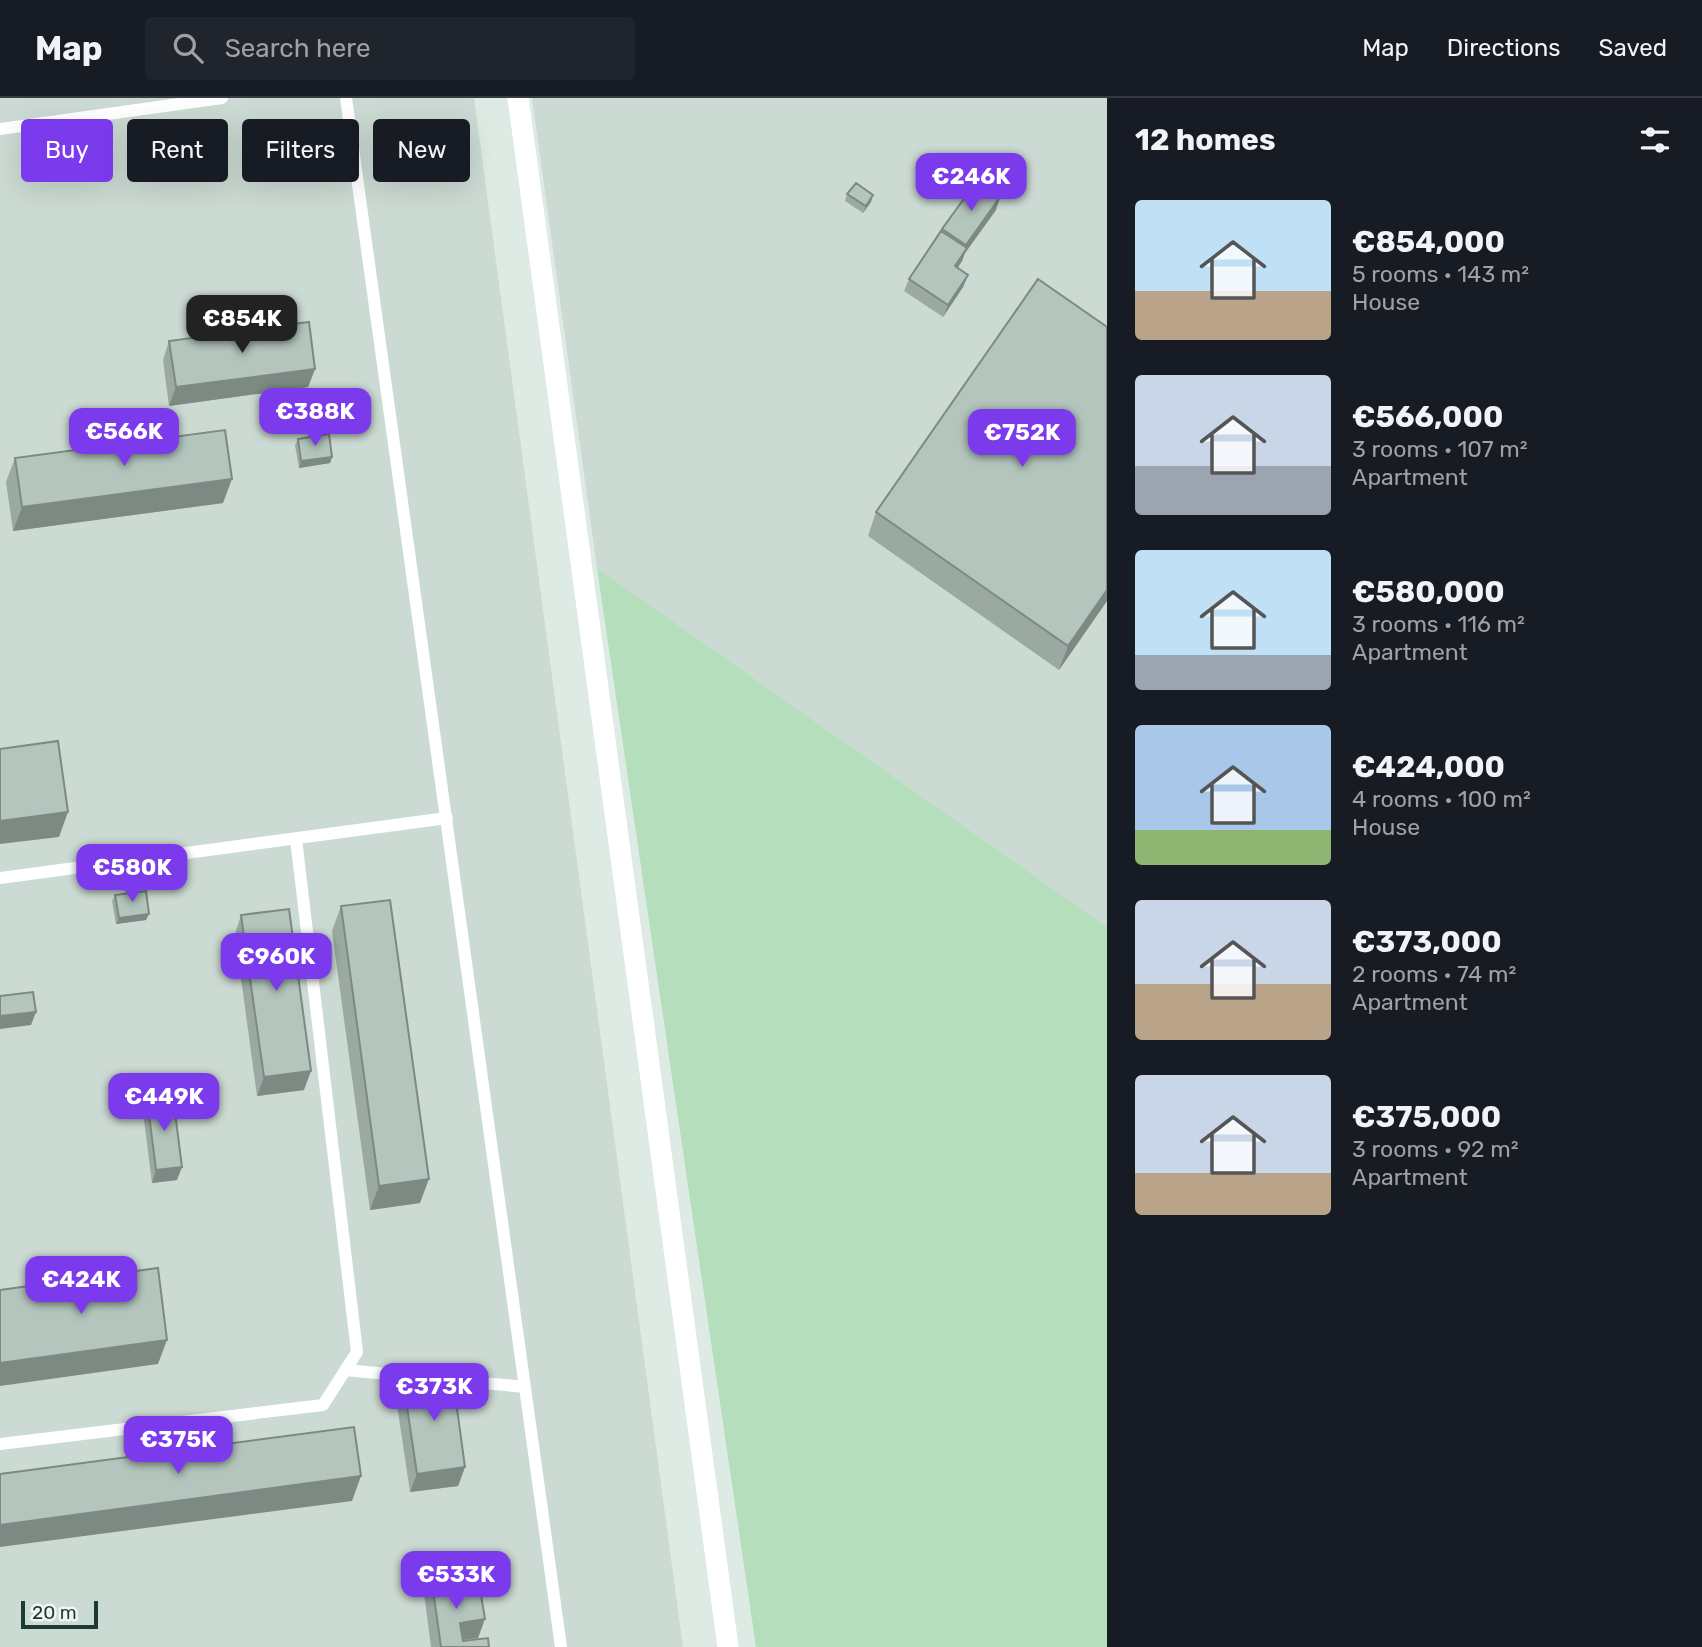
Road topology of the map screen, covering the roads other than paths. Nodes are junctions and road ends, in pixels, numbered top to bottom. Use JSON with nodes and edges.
{"nodes":[{"id":1,"x":222,"y":98,"type":"edge"},
{"id":2,"x":346,"y":98,"type":"edge"},
{"id":3,"x":518,"y":98,"type":"edge"},
{"id":4,"x":0,"y":129,"type":"edge"},
{"id":5,"x":447,"y":818,"type":"junction"},
{"id":6,"x":296,"y":839,"type":"junction"},
{"id":7,"x":0,"y":878,"type":"edge"},
{"id":8,"x":345,"y":1370,"type":"junction"},
{"id":9,"x":525,"y":1387,"type":"junction"},
{"id":10,"x":0,"y":1444,"type":"edge"},
{"id":11,"x":561,"y":1647,"type":"edge"},
{"id":12,"x":728,"y":1647,"type":"edge"}],
"edges":[{"from":1,"to":4,"type":"lane"},
{"from":2,"to":5,"type":"lane"},
{"from":3,"to":12,"type":"street"},
{"from":5,"to":6,"type":"lane"},
{"from":5,"to":9,"type":"lane"},
{"from":6,"to":7,"type":"lane"},
{"from":6,"to":8,"type":"lane"},
{"from":8,"to":9,"type":"lane"},
{"from":8,"to":10,"type":"lane"},
{"from":9,"to":11,"type":"lane"}]}
